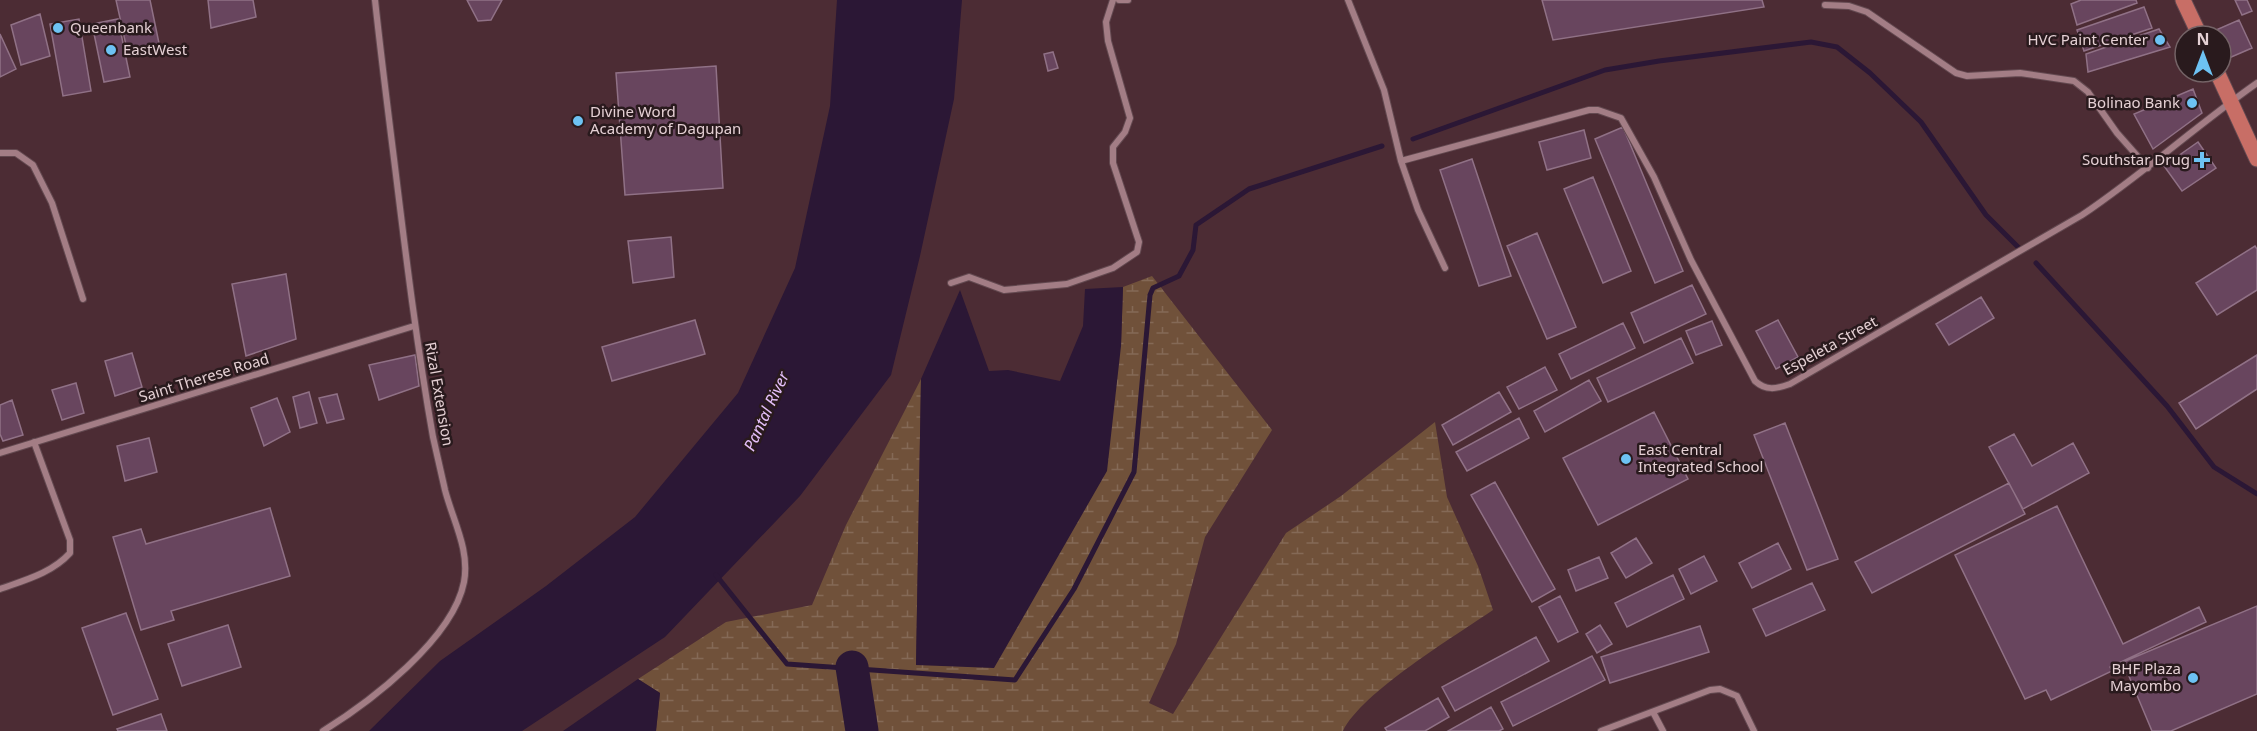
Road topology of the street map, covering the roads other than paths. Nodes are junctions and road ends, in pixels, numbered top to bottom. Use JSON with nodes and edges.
{"nodes":[{"id":1,"x":375,"y":0,"type":"edge"},
{"id":2,"x":1113,"y":0,"type":"edge"},
{"id":3,"x":1119,"y":0,"type":"edge"},
{"id":4,"x":1128,"y":0,"type":"edge"},
{"id":5,"x":1348,"y":0,"type":"edge"},
{"id":6,"x":2183,"y":0,"type":"edge"},
{"id":7,"x":1825,"y":5,"type":"dead end"},
{"id":8,"x":2194,"y":24,"type":"edge"},
{"id":9,"x":2257,"y":83,"type":"edge"},
{"id":10,"x":2223,"y":84,"type":"edge"},
{"id":11,"x":2231,"y":101,"type":"junction"},
{"id":12,"x":0,"y":153,"type":"edge"},
{"id":13,"x":2257,"y":159,"type":"edge"},
{"id":14,"x":1401,"y":161,"type":"junction"},
{"id":15,"x":2148,"y":168,"type":"junction"},
{"id":16,"x":1445,"y":268,"type":"dead end"},
{"id":17,"x":951,"y":284,"type":"dead end"},
{"id":18,"x":83,"y":299,"type":"dead end"},
{"id":19,"x":414,"y":326,"type":"junction"},
{"id":20,"x":34,"y":442,"type":"junction"},
{"id":21,"x":0,"y":453,"type":"edge"},
{"id":22,"x":0,"y":589,"type":"edge"},
{"id":23,"x":1653,"y":712,"type":"junction"},
{"id":24,"x":323,"y":731,"type":"edge"},
{"id":25,"x":1601,"y":731,"type":"edge"},
{"id":26,"x":1663,"y":731,"type":"edge"},
{"id":27,"x":1754,"y":731,"type":"edge"}],
"edges":[{"from":1,"to":19,"type":"street","name":"Rizal Extension"},
{"from":2,"to":17,"type":"street"},
{"from":3,"to":4,"type":"street"},
{"from":5,"to":14,"type":"street"},
{"from":6,"to":8,"type":"main road"},
{"from":7,"to":15,"type":"street"},
{"from":9,"to":11,"type":"street","name":"Espeleta Street"},
{"from":10,"to":11,"type":"main road"},
{"from":11,"to":13,"type":"main road"},
{"from":11,"to":15,"type":"street","name":"Espeleta Street"},
{"from":12,"to":18,"type":"street"},
{"from":14,"to":15,"type":"street","name":"Espeleta Street"},
{"from":14,"to":16,"type":"street"},
{"from":19,"to":20,"type":"street","name":"Saint Therese Road"},
{"from":19,"to":24,"type":"street","name":"Rizal Extension"},
{"from":20,"to":21,"type":"street","name":"Saint Therese Road"},
{"from":20,"to":22,"type":"street"},
{"from":23,"to":25,"type":"street"},
{"from":23,"to":26,"type":"street"},
{"from":23,"to":27,"type":"street"}]}
